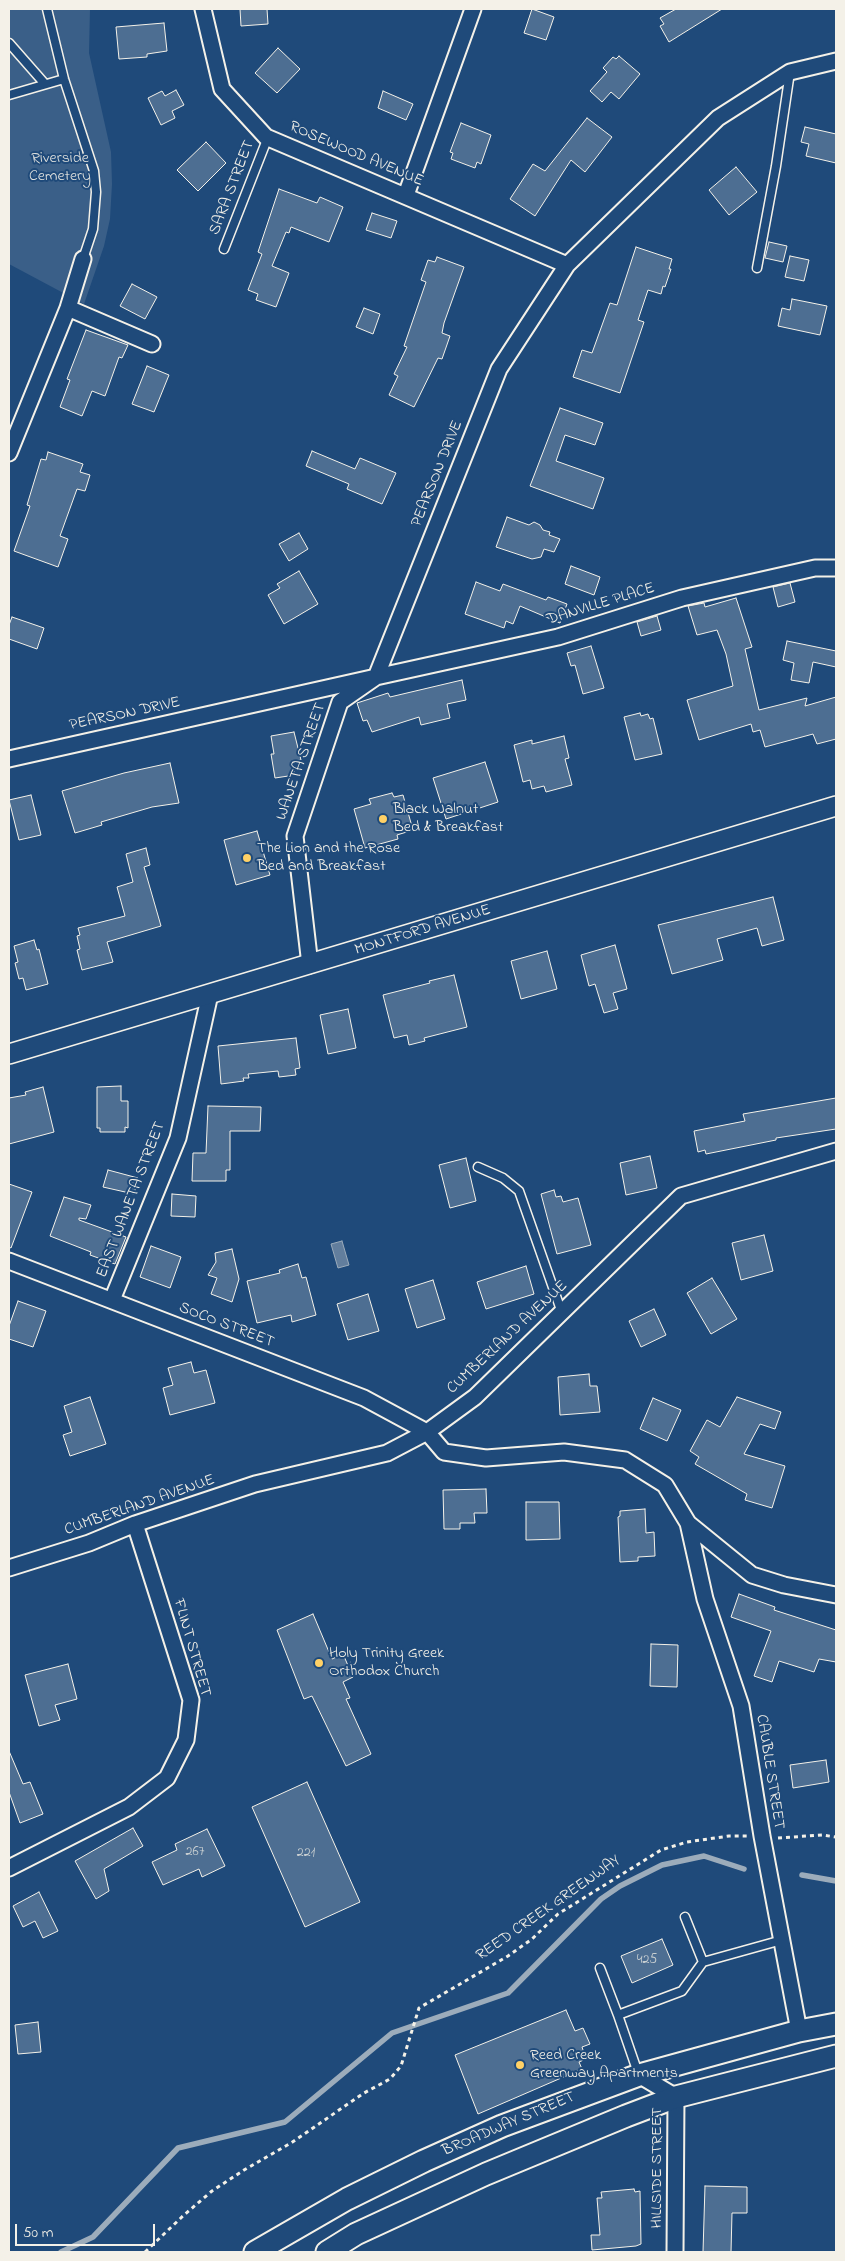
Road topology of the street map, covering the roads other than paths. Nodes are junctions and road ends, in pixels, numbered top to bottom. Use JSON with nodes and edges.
{"nodes":[{"id":1,"x":47,"y":9,"type":"edge"},
{"id":2,"x":202,"y":9,"type":"edge"},
{"id":3,"x":474,"y":9,"type":"edge"},
{"id":4,"x":9,"y":43,"type":"edge"},
{"id":5,"x":836,"y":61,"type":"edge"},
{"id":6,"x":790,"y":72,"type":"junction"},
{"id":7,"x":64,"y":79,"type":"junction"},
{"id":8,"x":45,"y":84,"type":"junction"},
{"id":9,"x":9,"y":95,"type":"edge"},
{"id":10,"x":268,"y":138,"type":"junction"},
{"id":11,"x":406,"y":195,"type":"junction"},
{"id":12,"x":224,"y":249,"type":"dead end"},
{"id":13,"x":83,"y":259,"type":"joint"},
{"id":14,"x":567,"y":265,"type":"junction"},
{"id":15,"x":757,"y":268,"type":"dead end"},
{"id":16,"x":68,"y":308,"type":"junction"},
{"id":17,"x":152,"y":344,"type":"dead end"},
{"id":18,"x":9,"y":452,"type":"edge"},
{"id":19,"x":836,"y":568,"type":"edge"},
{"id":20,"x":376,"y":677,"type":"junction"},
{"id":21,"x":9,"y":758,"type":"edge"},
{"id":22,"x":836,"y":806,"type":"edge"},
{"id":23,"x":310,"y":965,"type":"junction"},
{"id":24,"x":210,"y":994,"type":"junction"},
{"id":25,"x":9,"y":1054,"type":"edge"},
{"id":26,"x":836,"y":1151,"type":"edge"},
{"id":27,"x":478,"y":1167,"type":"dead end"},
{"id":28,"x":9,"y":1261,"type":"edge"},
{"id":29,"x":112,"y":1300,"type":"junction"},
{"id":30,"x":562,"y":1313,"type":"junction"},
{"id":31,"x":427,"y":1432,"type":"junction"},
{"id":32,"x":688,"y":1523,"type":"junction"},
{"id":33,"x":135,"y":1524,"type":"junction"},
{"id":34,"x":9,"y":1568,"type":"edge"},
{"id":35,"x":836,"y":1595,"type":"edge"},
{"id":36,"x":9,"y":1868,"type":"edge"},
{"id":37,"x":685,"y":1917,"type":"dead end"},
{"id":38,"x":782,"y":1940,"type":"junction"},
{"id":39,"x":702,"y":1962,"type":"junction"},
{"id":40,"x":600,"y":1968,"type":"dead end"},
{"id":41,"x":618,"y":2015,"type":"junction"},
{"id":42,"x":836,"y":2024,"type":"edge"},
{"id":43,"x":799,"y":2031,"type":"junction"},
{"id":44,"x":836,"y":2056,"type":"edge"},
{"id":45,"x":639,"y":2075,"type":"junction"},
{"id":46,"x":676,"y":2097,"type":"junction"},
{"id":47,"x":255,"y":2252,"type":"edge"},
{"id":48,"x":327,"y":2252,"type":"edge"},
{"id":49,"x":675,"y":2252,"type":"edge"}],
"edges":[{"from":1,"to":7,"type":"lane"},
{"from":2,"to":10,"type":"street","name":"ROSEWOOD AVENUE"},
{"from":3,"to":11,"type":"street"},
{"from":4,"to":8,"type":"lane"},
{"from":5,"to":6,"type":"street","name":"PEARSON DRIVE"},
{"from":6,"to":14,"type":"street","name":"PEARSON DRIVE"},
{"from":6,"to":15,"type":"lane"},
{"from":7,"to":8,"type":"lane"},
{"from":7,"to":13,"type":"lane"},
{"from":8,"to":9,"type":"lane"},
{"from":10,"to":11,"type":"street","name":"ROSEWOOD AVENUE"},
{"from":10,"to":12,"type":"lane","name":"SARA STREET"},
{"from":11,"to":14,"type":"street","name":"ROSEWOOD AVENUE"},
{"from":13,"to":16,"type":"street"},
{"from":14,"to":20,"type":"street","name":"PEARSON DRIVE"},
{"from":16,"to":17,"type":"street"},
{"from":16,"to":18,"type":"street"},
{"from":19,"to":20,"type":"street","name":"DANVILLE PLACE"},
{"from":20,"to":21,"type":"street","name":"PEARSON DRIVE"},
{"from":20,"to":23,"type":"street","name":"WANETA STREET"},
{"from":22,"to":23,"type":"street","name":"MONTFORD AVENUE"},
{"from":23,"to":24,"type":"street","name":"MONTFORD AVENUE"},
{"from":24,"to":25,"type":"street","name":"MONTFORD AVENUE"},
{"from":24,"to":29,"type":"street","name":"EAST WANETA STREET"},
{"from":26,"to":30,"type":"street","name":"CUMBERLAND AVENUE"},
{"from":27,"to":30,"type":"lane"},
{"from":28,"to":29,"type":"street","name":"SOCO STREET"},
{"from":29,"to":31,"type":"street","name":"SOCO STREET"},
{"from":30,"to":31,"type":"street","name":"CUMBERLAND AVENUE"},
{"from":31,"to":32,"type":"street"},
{"from":31,"to":33,"type":"street","name":"CUMBERLAND AVENUE"},
{"from":32,"to":35,"type":"street"},
{"from":32,"to":38,"type":"street","name":"CAUBLE STREET"},
{"from":33,"to":34,"type":"street","name":"CUMBERLAND AVENUE"},
{"from":33,"to":36,"type":"street","name":"FLINT STREET"},
{"from":37,"to":39,"type":"lane"},
{"from":38,"to":39,"type":"lane"},
{"from":38,"to":43,"type":"street","name":"CAUBLE STREET"},
{"from":39,"to":41,"type":"lane"},
{"from":40,"to":41,"type":"lane"},
{"from":41,"to":45,"type":"lane"},
{"from":42,"to":43,"type":"main road","name":"BROADWAY STREET"},
{"from":43,"to":45,"type":"main road","name":"BROADWAY STREET"},
{"from":44,"to":46,"type":"main road"},
{"from":45,"to":46,"type":"street","name":"HILLSIDE STREET"},
{"from":45,"to":47,"type":"main road","name":"BROADWAY STREET"},
{"from":46,"to":48,"type":"main road"},
{"from":46,"to":49,"type":"street","name":"HILLSIDE STREET"}]}
